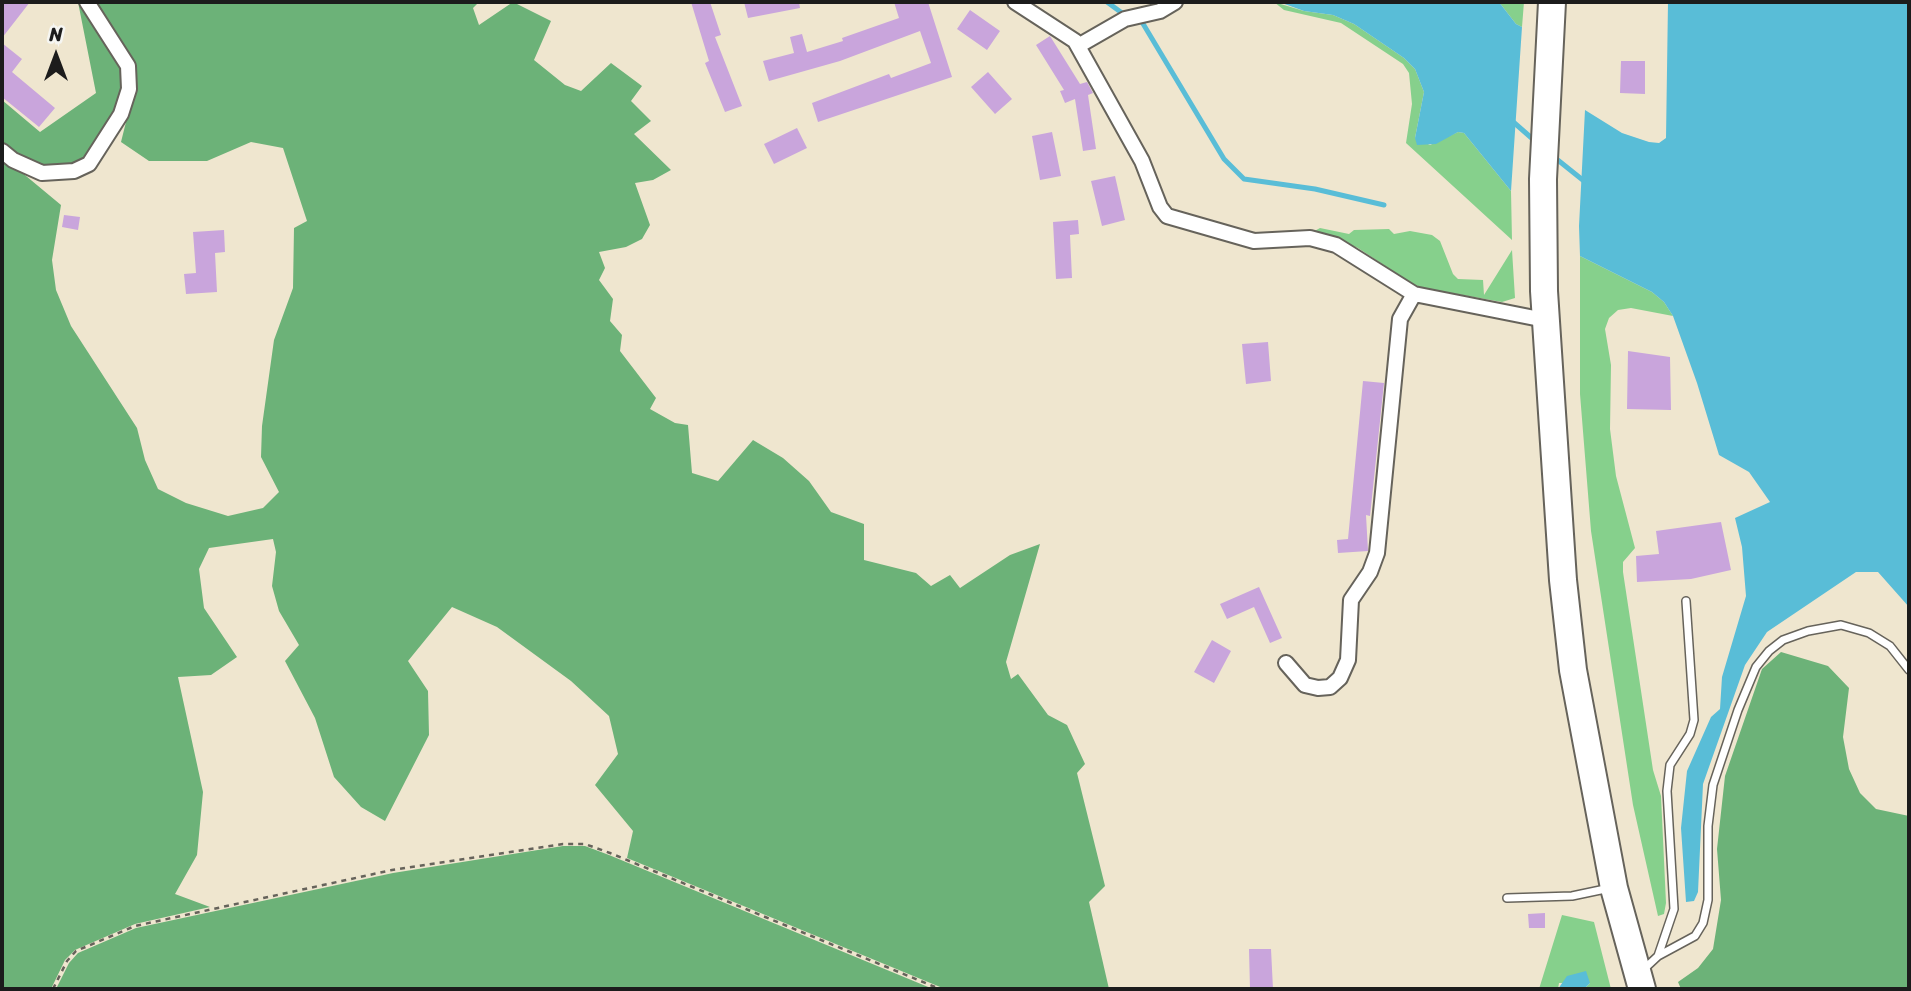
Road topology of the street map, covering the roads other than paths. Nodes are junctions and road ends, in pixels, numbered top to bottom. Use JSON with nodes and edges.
{"nodes":[{"id":1,"x":87,"y":2,"type":"edge"},
{"id":2,"x":1015,"y":2,"type":"edge"},
{"id":3,"x":1175,"y":2,"type":"edge"},
{"id":4,"x":1552,"y":2,"type":"edge"},
{"id":5,"x":1078,"y":46,"type":"junction"},
{"id":6,"x":2,"y":151,"type":"edge"},
{"id":7,"x":1414,"y":294,"type":"junction"},
{"id":8,"x":1545,"y":320,"type":"junction"},
{"id":9,"x":1686,"y":601,"type":"dead end"},
{"id":10,"x":1286,"y":663,"type":"dead end"},
{"id":11,"x":1909,"y":670,"type":"edge"},
{"id":12,"x":1614,"y":888,"type":"junction"},
{"id":13,"x":1507,"y":898,"type":"dead end"},
{"id":14,"x":1658,"y":956,"type":"junction"},
{"id":15,"x":1639,"y":982,"type":"edge"}],
"edges":[{"from":1,"to":6,"type":"street"},
{"from":2,"to":5,"type":"street"},
{"from":3,"to":5,"type":"street"},
{"from":4,"to":8,"type":"highway"},
{"from":5,"to":7,"type":"street"},
{"from":7,"to":8,"type":"street"},
{"from":7,"to":10,"type":"street"},
{"from":8,"to":12,"type":"highway"},
{"from":9,"to":14,"type":"lane"},
{"from":11,"to":14,"type":"lane"},
{"from":12,"to":13,"type":"lane"},
{"from":12,"to":15,"type":"highway"},
{"from":14,"to":15,"type":"lane"}]}
